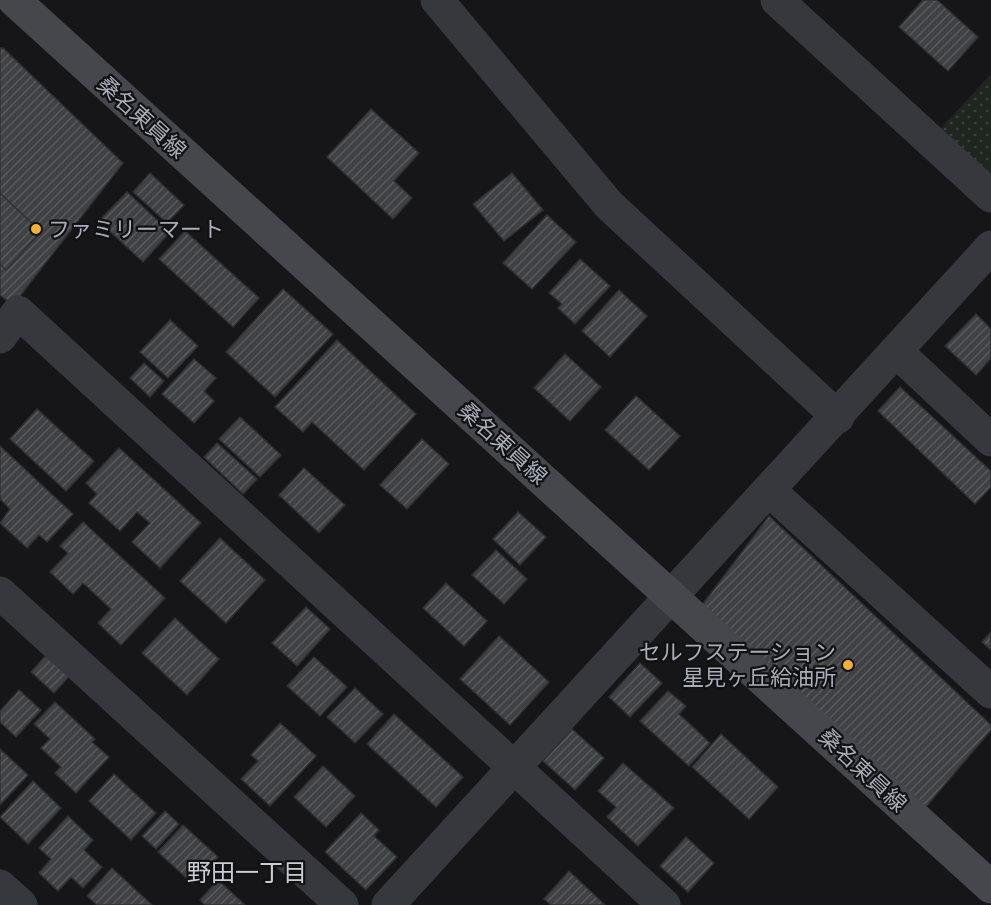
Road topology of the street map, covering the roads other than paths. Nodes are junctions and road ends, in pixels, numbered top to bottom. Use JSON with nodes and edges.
{"nodes":[{"id":1,"x":14,"y":0,"type":"edge"},
{"id":2,"x":437,"y":0,"type":"edge"},
{"id":3,"x":777,"y":0,"type":"edge"},
{"id":4,"x":991,"y":196,"type":"edge"},
{"id":5,"x":991,"y":247,"type":"edge"},
{"id":6,"x":0,"y":337,"type":"edge"},
{"id":7,"x":897,"y":352,"type":"junction"},
{"id":8,"x":838,"y":417,"type":"junction"},
{"id":9,"x":991,"y":440,"type":"edge"},
{"id":10,"x":770,"y":491,"type":"junction"},
{"id":11,"x":0,"y":593,"type":"edge"},
{"id":12,"x":673,"y":595,"type":"junction"},
{"id":13,"x":991,"y":692,"type":"edge"},
{"id":14,"x":513,"y":768,"type":"junction"},
{"id":15,"x":0,"y":886,"type":"edge"},
{"id":16,"x":991,"y":887,"type":"edge"},
{"id":17,"x":21,"y":905,"type":"edge"},
{"id":18,"x":342,"y":905,"type":"edge"},
{"id":19,"x":388,"y":905,"type":"edge"},
{"id":20,"x":664,"y":905,"type":"edge"}],
"edges":[{"from":1,"to":12,"type":"main road","name":"桑名東員線"},
{"from":2,"to":8,"type":"street"},
{"from":3,"to":4,"type":"street"},
{"from":5,"to":7,"type":"street"},
{"from":6,"to":14,"type":"street"},
{"from":7,"to":8,"type":"street"},
{"from":7,"to":9,"type":"street"},
{"from":8,"to":10,"type":"street"},
{"from":10,"to":12,"type":"street"},
{"from":10,"to":13,"type":"street"},
{"from":11,"to":18,"type":"street"},
{"from":12,"to":14,"type":"street"},
{"from":12,"to":16,"type":"main road","name":"桑名東員線"},
{"from":14,"to":19,"type":"street"},
{"from":14,"to":20,"type":"street"},
{"from":15,"to":17,"type":"street"}]}
